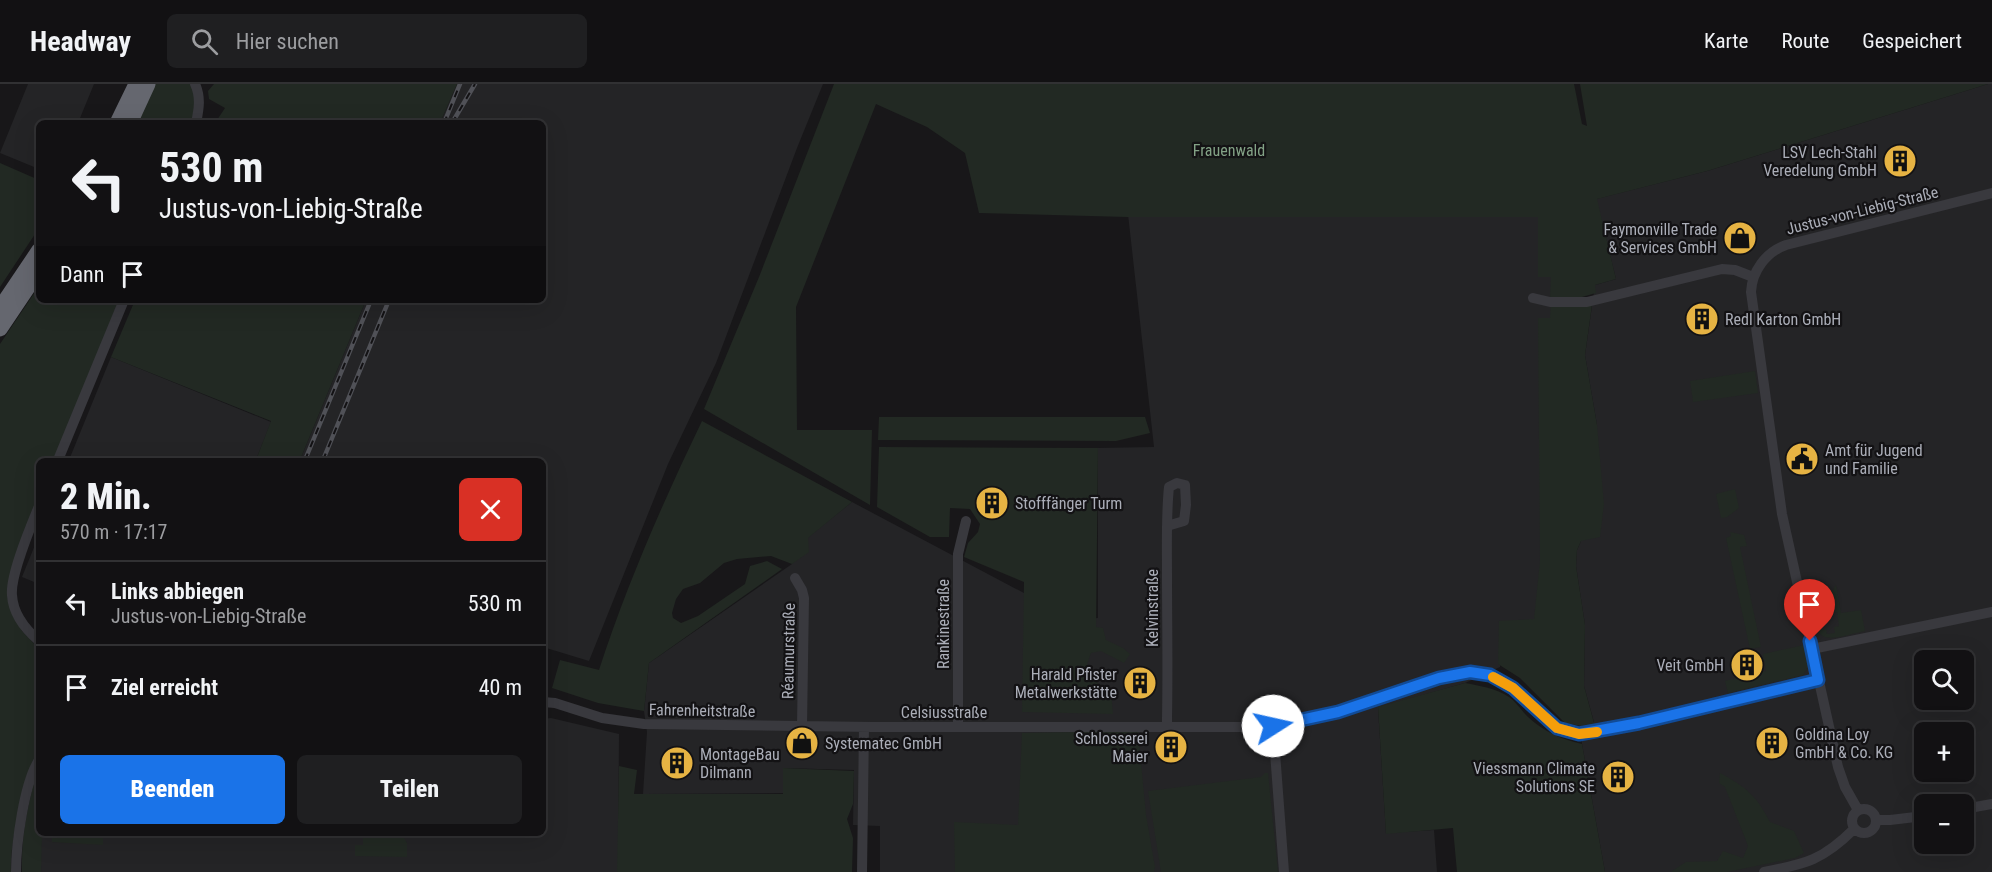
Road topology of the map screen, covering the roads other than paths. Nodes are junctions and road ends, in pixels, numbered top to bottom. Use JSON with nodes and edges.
{"nodes":[{"id":1,"x":136,"y":84,"type":"edge"},
{"id":2,"x":148,"y":84,"type":"edge"},
{"id":3,"x":199,"y":86,"type":"edge"},
{"id":4,"x":118,"y":120,"type":"edge"},
{"id":5,"x":131,"y":120,"type":"edge"},
{"id":6,"x":197,"y":120,"type":"edge"},
{"id":7,"x":1992,"y":193,"type":"edge"},
{"id":8,"x":36,"y":254,"type":"edge"},
{"id":9,"x":36,"y":275,"type":"edge"},
{"id":10,"x":1753,"y":277,"type":"junction"},
{"id":11,"x":1533,"y":298,"type":"dead end"},
{"id":12,"x":123,"y":303,"type":"edge"},
{"id":13,"x":0,"y":308,"type":"edge"},
{"id":14,"x":0,"y":329,"type":"edge"},
{"id":15,"x":59,"y":458,"type":"edge"},
{"id":16,"x":36,"y":514,"type":"edge"},
{"id":17,"x":966,"y":521,"type":"dead end"},
{"id":18,"x":1167,"y":526,"type":"dead end"},
{"id":19,"x":795,"y":578,"type":"dead end"},
{"id":20,"x":1992,"y":612,"type":"edge"},
{"id":21,"x":36,"y":638,"type":"edge"},
{"id":22,"x":1812,"y":649,"type":"junction"},
{"id":23,"x":1818,"y":680,"type":"junction"},
{"id":24,"x":546,"y":702,"type":"edge"},
{"id":25,"x":802,"y":726,"type":"junction"},
{"id":26,"x":1167,"y":726,"type":"junction"},
{"id":27,"x":1273,"y":726,"type":"junction"},
{"id":28,"x":864,"y":727,"type":"junction"},
{"id":29,"x":958,"y":727,"type":"junction"},
{"id":30,"x":36,"y":767,"type":"edge"},
{"id":31,"x":1992,"y":804,"type":"edge"},
{"id":32,"x":1974,"y":807,"type":"edge"},
{"id":33,"x":1858,"y":810,"type":"junction"},
{"id":34,"x":1914,"y":817,"type":"edge"},
{"id":35,"x":1876,"y":820,"type":"junction"},
{"id":36,"x":1854,"y":829,"type":"junction"},
{"id":37,"x":16,"y":872,"type":"edge"},
{"id":38,"x":862,"y":872,"type":"edge"},
{"id":39,"x":1284,"y":872,"type":"edge"},
{"id":40,"x":1764,"y":872,"type":"edge"}],
"edges":[{"from":1,"to":4,"type":"highway"},
{"from":2,"to":5,"type":"highway"},
{"from":3,"to":6,"type":"street"},
{"from":7,"to":10,"type":"street","name":"Justus-von-Liebig-Straße"},
{"from":8,"to":13,"type":"highway"},
{"from":9,"to":14,"type":"highway"},
{"from":10,"to":11,"type":"street"},
{"from":10,"to":22,"type":"street"},
{"from":12,"to":15,"type":"street"},
{"from":16,"to":21,"type":"street"},
{"from":17,"to":29,"type":"street","name":"Rankinestraße"},
{"from":18,"to":26,"type":"street","name":"Kelvinstraße"},
{"from":19,"to":25,"type":"street","name":"Réaumurstraße"},
{"from":20,"to":22,"type":"street"},
{"from":22,"to":23,"type":"street"},
{"from":23,"to":27,"type":"street","name":"Celsiusstraße"},
{"from":23,"to":33,"type":"street"},
{"from":24,"to":25,"type":"street","name":"Fahrenheitstraße"},
{"from":25,"to":28,"type":"street","name":"Fahrenheitstraße"},
{"from":26,"to":27,"type":"street","name":"Celsiusstraße"},
{"from":26,"to":29,"type":"street","name":"Celsiusstraße"},
{"from":27,"to":39,"type":"street"},
{"from":28,"to":29,"type":"street","name":"Celsiusstraße"},
{"from":28,"to":38,"type":"street"},
{"from":30,"to":37,"type":"street"},
{"from":31,"to":32,"type":"street"},
{"from":33,"to":35,"type":"street"},
{"from":33,"to":36,"type":"street"},
{"from":34,"to":35,"type":"street"},
{"from":35,"to":36,"type":"street"},
{"from":36,"to":40,"type":"street"}]}
